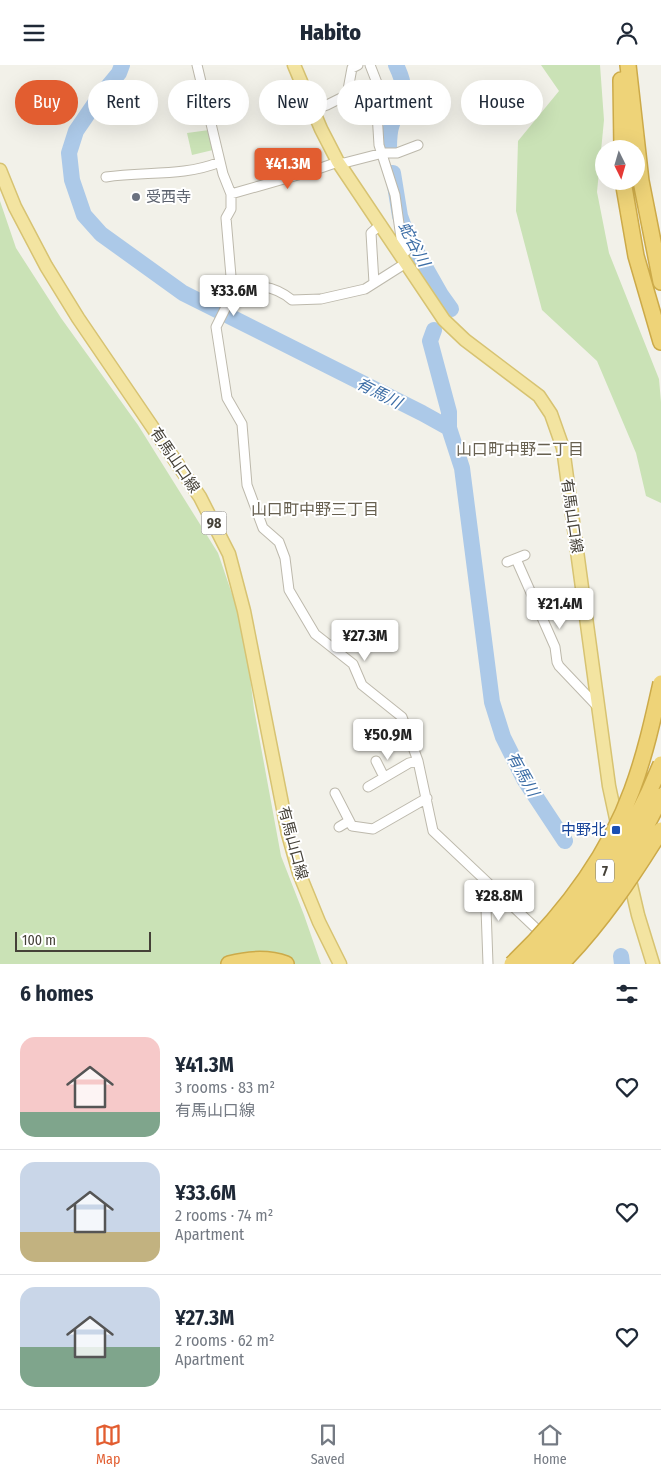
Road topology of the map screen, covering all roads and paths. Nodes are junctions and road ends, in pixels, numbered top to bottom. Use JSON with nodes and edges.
{"nodes":[{"id":1,"x":197,"y":65,"type":"edge"},
{"id":2,"x":294,"y":65,"type":"edge"},
{"id":3,"x":358,"y":65,"type":"edge"},
{"id":4,"x":370,"y":65,"type":"edge"},
{"id":5,"x":620,"y":65,"type":"edge"},
{"id":6,"x":628,"y":65,"type":"edge"},
{"id":7,"x":300,"y":80,"type":"edge"},
{"id":8,"x":327,"y":104,"type":"edge"},
{"id":9,"x":320,"y":125,"type":"edge"},
{"id":10,"x":622,"y":140,"type":"edge"},
{"id":11,"x":418,"y":145,"type":"dead end"},
{"id":12,"x":383,"y":153,"type":"junction"},
{"id":13,"x":220,"y":162,"type":"junction"},
{"id":14,"x":338,"y":162,"type":"junction"},
{"id":15,"x":0,"y":170,"type":"edge"},
{"id":16,"x":106,"y":177,"type":"dead end"},
{"id":17,"x":624,"y":190,"type":"edge"},
{"id":18,"x":231,"y":194,"type":"junction"},
{"id":19,"x":381,"y":224,"type":"junction"},
{"id":20,"x":404,"y":259,"type":"junction"},
{"id":21,"x":661,"y":282,"type":"edge"},
{"id":22,"x":374,"y":283,"type":"junction"},
{"id":23,"x":231,"y":293,"type":"junction"},
{"id":24,"x":661,"y":342,"type":"edge"},
{"id":25,"x":525,"y":555,"type":"dead end"},
{"id":26,"x":661,"y":683,"type":"edge"},
{"id":27,"x":597,"y":705,"type":"junction"},
{"id":28,"x":376,"y":761,"type":"dead end"},
{"id":29,"x":418,"y":761,"type":"junction"},
{"id":30,"x":661,"y":764,"type":"edge"},
{"id":31,"x":384,"y":777,"type":"junction"},
{"id":32,"x":368,"y":787,"type":"dead end"},
{"id":33,"x":335,"y":793,"type":"dead end"},
{"id":34,"x":661,"y":797,"type":"edge"},
{"id":35,"x":426,"y":798,"type":"junction"},
{"id":36,"x":350,"y":821,"type":"junction"},
{"id":37,"x":339,"y":827,"type":"dead end"},
{"id":38,"x":661,"y":830,"type":"edge"},
{"id":39,"x":485,"y":880,"type":"junction"},
{"id":40,"x":320,"y":922,"type":"junction"},
{"id":41,"x":229,"y":964,"type":"edge"},
{"id":42,"x":286,"y":964,"type":"edge"},
{"id":43,"x":340,"y":964,"type":"edge"},
{"id":44,"x":345,"y":964,"type":"edge"},
{"id":45,"x":488,"y":964,"type":"edge"},
{"id":46,"x":512,"y":964,"type":"edge"},
{"id":47,"x":529,"y":964,"type":"edge"},
{"id":48,"x":547,"y":964,"type":"edge"},
{"id":49,"x":561,"y":964,"type":"edge"},
{"id":50,"x":574,"y":964,"type":"edge"},
{"id":51,"x":653,"y":964,"type":"edge"}],
"edges":[{"from":1,"to":13,"type":"street"},
{"from":2,"to":7,"type":"main road","name":"有馬山口線"},
{"from":3,"to":8,"type":"street"},
{"from":4,"to":12,"type":"street"},
{"from":5,"to":10,"type":"highway"},
{"from":6,"to":21,"type":"highway"},
{"from":9,"to":14,"type":"main road","name":"有馬山口線"},
{"from":11,"to":12,"type":"street"},
{"from":12,"to":14,"type":"street"},
{"from":12,"to":20,"type":"street"},
{"from":13,"to":16,"type":"street"},
{"from":13,"to":18,"type":"street"},
{"from":14,"to":18,"type":"street"},
{"from":14,"to":19,"type":"main road","name":"有馬山口線"},
{"from":15,"to":40,"type":"main road","name":"有馬山口線","number":"98"},
{"from":17,"to":24,"type":"highway"},
{"from":18,"to":23,"type":"street"},
{"from":19,"to":20,"type":"main road","name":"有馬山口線"},
{"from":19,"to":22,"type":"street"},
{"from":20,"to":22,"type":"street"},
{"from":20,"to":27,"type":"main road","name":"有馬山口線"},
{"from":22,"to":23,"type":"street"},
{"from":23,"to":29,"type":"street"},
{"from":25,"to":27,"type":"street"},
{"from":26,"to":46,"type":"highway","bridge":true},
{"from":27,"to":51,"type":"main road","name":"有馬山口線"},
{"from":28,"to":31,"type":"street"},
{"from":29,"to":31,"type":"street"},
{"from":29,"to":35,"type":"street"},
{"from":30,"to":47,"type":"highway","number":"7","bridge":true},
{"from":31,"to":32,"type":"street"},
{"from":33,"to":36,"type":"street"},
{"from":34,"to":48,"type":"highway","number":"7","bridge":true},
{"from":35,"to":36,"type":"street"},
{"from":35,"to":39,"type":"street"},
{"from":36,"to":37,"type":"street"},
{"from":38,"to":49,"type":"highway","bridge":true},
{"from":39,"to":45,"type":"street"},
{"from":39,"to":50,"type":"street"},
{"from":40,"to":43,"type":"main road","name":"有馬山口線","number":"98"},
{"from":40,"to":44,"type":"main road","name":"有馬山口線","number":"98"},
{"from":41,"to":42,"type":"highway"}]}
